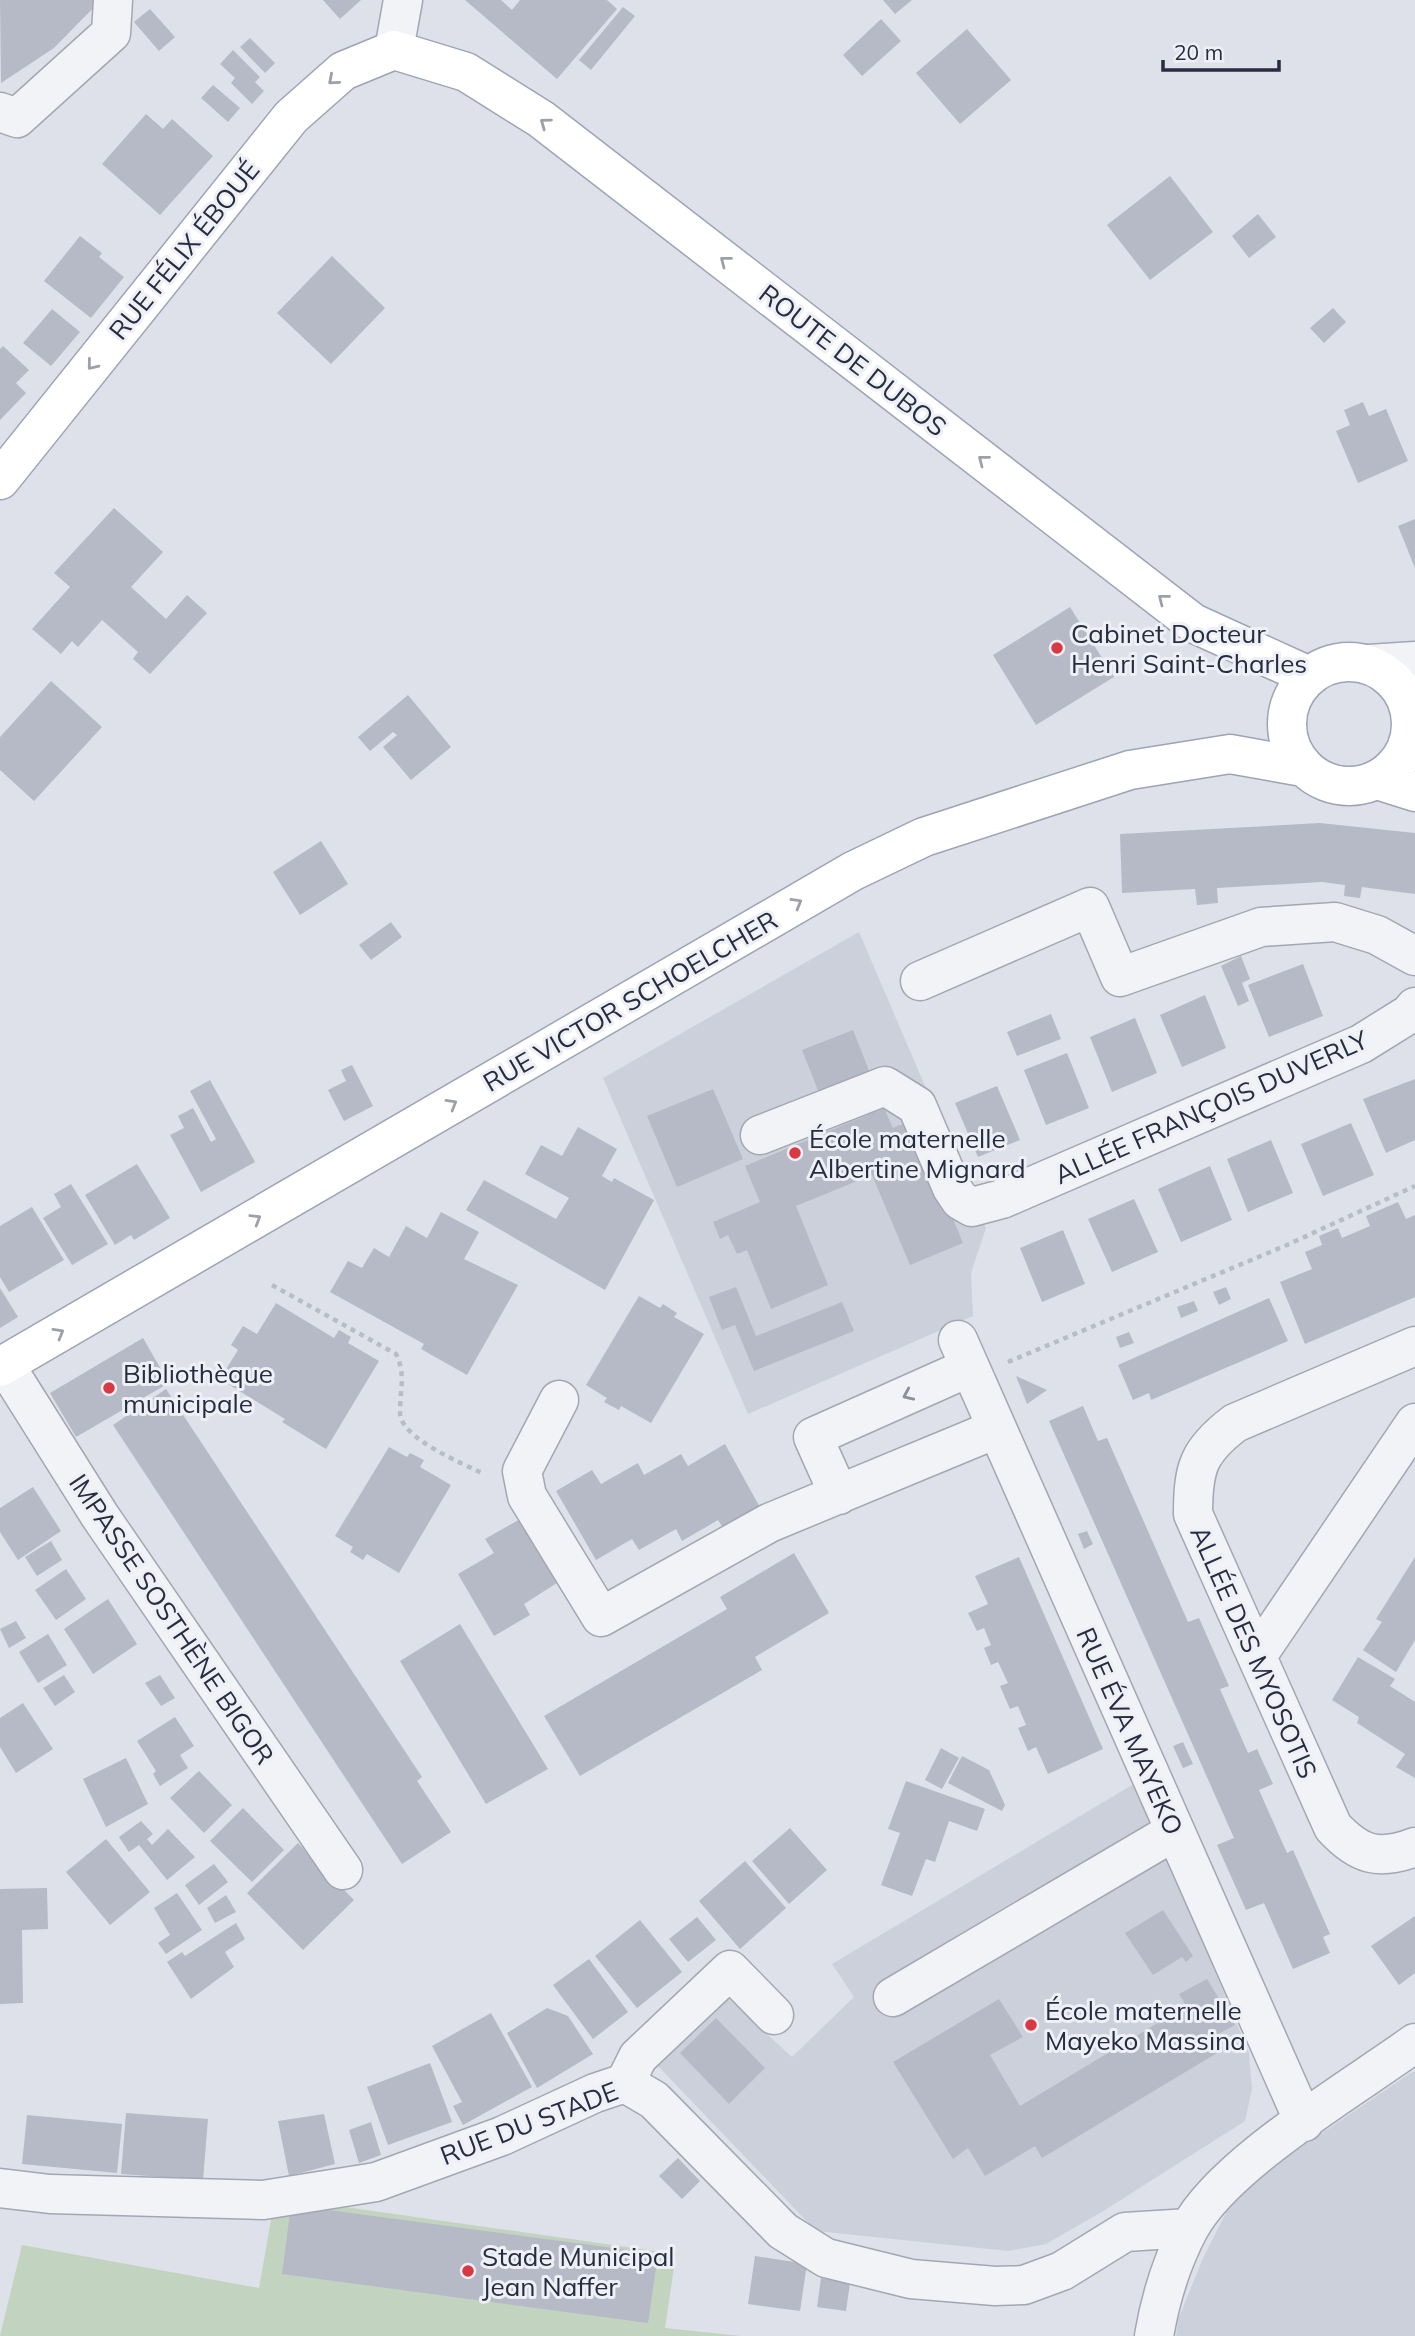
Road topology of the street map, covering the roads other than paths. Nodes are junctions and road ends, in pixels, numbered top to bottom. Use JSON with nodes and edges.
{"nodes":[{"id":1,"x":113,"y":0,"type":"edge"},
{"id":2,"x":403,"y":0,"type":"edge"},
{"id":3,"x":394,"y":50,"type":"junction"},
{"id":4,"x":0,"y":112,"type":"edge"},
{"id":5,"x":0,"y":480,"type":"edge"},
{"id":6,"x":1415,"y":661,"type":"edge"},
{"id":7,"x":1368,"y":664,"type":"junction"},
{"id":8,"x":1309,"y":676,"type":"junction"},
{"id":9,"x":1413,"y":723,"type":"edge"},
{"id":10,"x":1303,"y":767,"type":"junction"},
{"id":11,"x":1377,"y":780,"type":"junction"},
{"id":12,"x":1415,"y":792,"type":"edge"},
{"id":13,"x":1415,"y":956,"type":"edge"},
{"id":14,"x":920,"y":981,"type":"dead end"},
{"id":15,"x":1415,"y":1007,"type":"edge"},
{"id":16,"x":760,"y":1135,"type":"dead end"},
{"id":17,"x":1415,"y":1346,"type":"edge"},
{"id":18,"x":2,"y":1366,"type":"edge"},
{"id":19,"x":559,"y":1400,"type":"dead end"},
{"id":20,"x":1415,"y":1423,"type":"edge"},
{"id":21,"x":996,"y":1429,"type":"junction"},
{"id":22,"x":839,"y":1495,"type":"junction"},
{"id":23,"x":1257,"y":1656,"type":"junction"},
{"id":24,"x":1175,"y":1831,"type":"junction"},
{"id":25,"x":1415,"y":1847,"type":"edge"},
{"id":26,"x":343,"y":1870,"type":"dead end"},
{"id":27,"x":893,"y":1997,"type":"dead end"},
{"id":28,"x":774,"y":2015,"type":"dead end"},
{"id":29,"x":1415,"y":2043,"type":"edge"},
{"id":30,"x":625,"y":2083,"type":"junction"},
{"id":31,"x":1304,"y":2122,"type":"junction"},
{"id":32,"x":0,"y":2188,"type":"edge"},
{"id":33,"x":1189,"y":2228,"type":"junction"},
{"id":34,"x":1154,"y":2336,"type":"edge"}],
"edges":[{"from":1,"to":4,"type":"street"},
{"from":2,"to":3,"type":"street"},
{"from":3,"to":5,"type":"main road","name":"RUE FÉLIX ÉBOUÉ","one_way":true},
{"from":8,"to":3,"type":"main road","name":"ROUTE DE DUBOS","one_way":true},
{"from":6,"to":7,"type":"street"},
{"from":7,"to":8,"type":"main road"},
{"from":7,"to":9,"type":"main road"},
{"from":8,"to":10,"type":"main road"},
{"from":9,"to":11,"type":"main road"},
{"from":10,"to":11,"type":"main road"},
{"from":18,"to":10,"type":"main road","name":"RUE VICTOR SCHOELCHER","one_way":true},
{"from":11,"to":12,"type":"main road"},
{"from":13,"to":14,"type":"street"},
{"from":15,"to":16,"type":"street","name":"ALLÉE FRANÇOIS DUVERLY"},
{"from":17,"to":23,"type":"street","name":"ALLÉE DES MYOSOTIS"},
{"from":18,"to":26,"type":"street","name":"IMPASSE SOSTHÈNE BIGOR"},
{"from":19,"to":22,"type":"street"},
{"from":20,"to":23,"type":"street"},
{"from":21,"to":22,"type":"street"},
{"from":21,"to":22,"type":"street","name":"RUE ÉVA MAYEKO","one_way":true},
{"from":21,"to":24,"type":"street","name":"RUE ÉVA MAYEKO"},
{"from":23,"to":25,"type":"street","name":"ALLÉE DES MYOSOTIS"},
{"from":24,"to":27,"type":"street"},
{"from":24,"to":31,"type":"street","name":"RUE ÉVA MAYEKO"},
{"from":28,"to":30,"type":"street"},
{"from":29,"to":31,"type":"street"},
{"from":30,"to":32,"type":"street","name":"RUE DU STADE"},
{"from":30,"to":33,"type":"street","name":"RUE DU STADE"},
{"from":31,"to":33,"type":"street"},
{"from":33,"to":34,"type":"street"}]}
